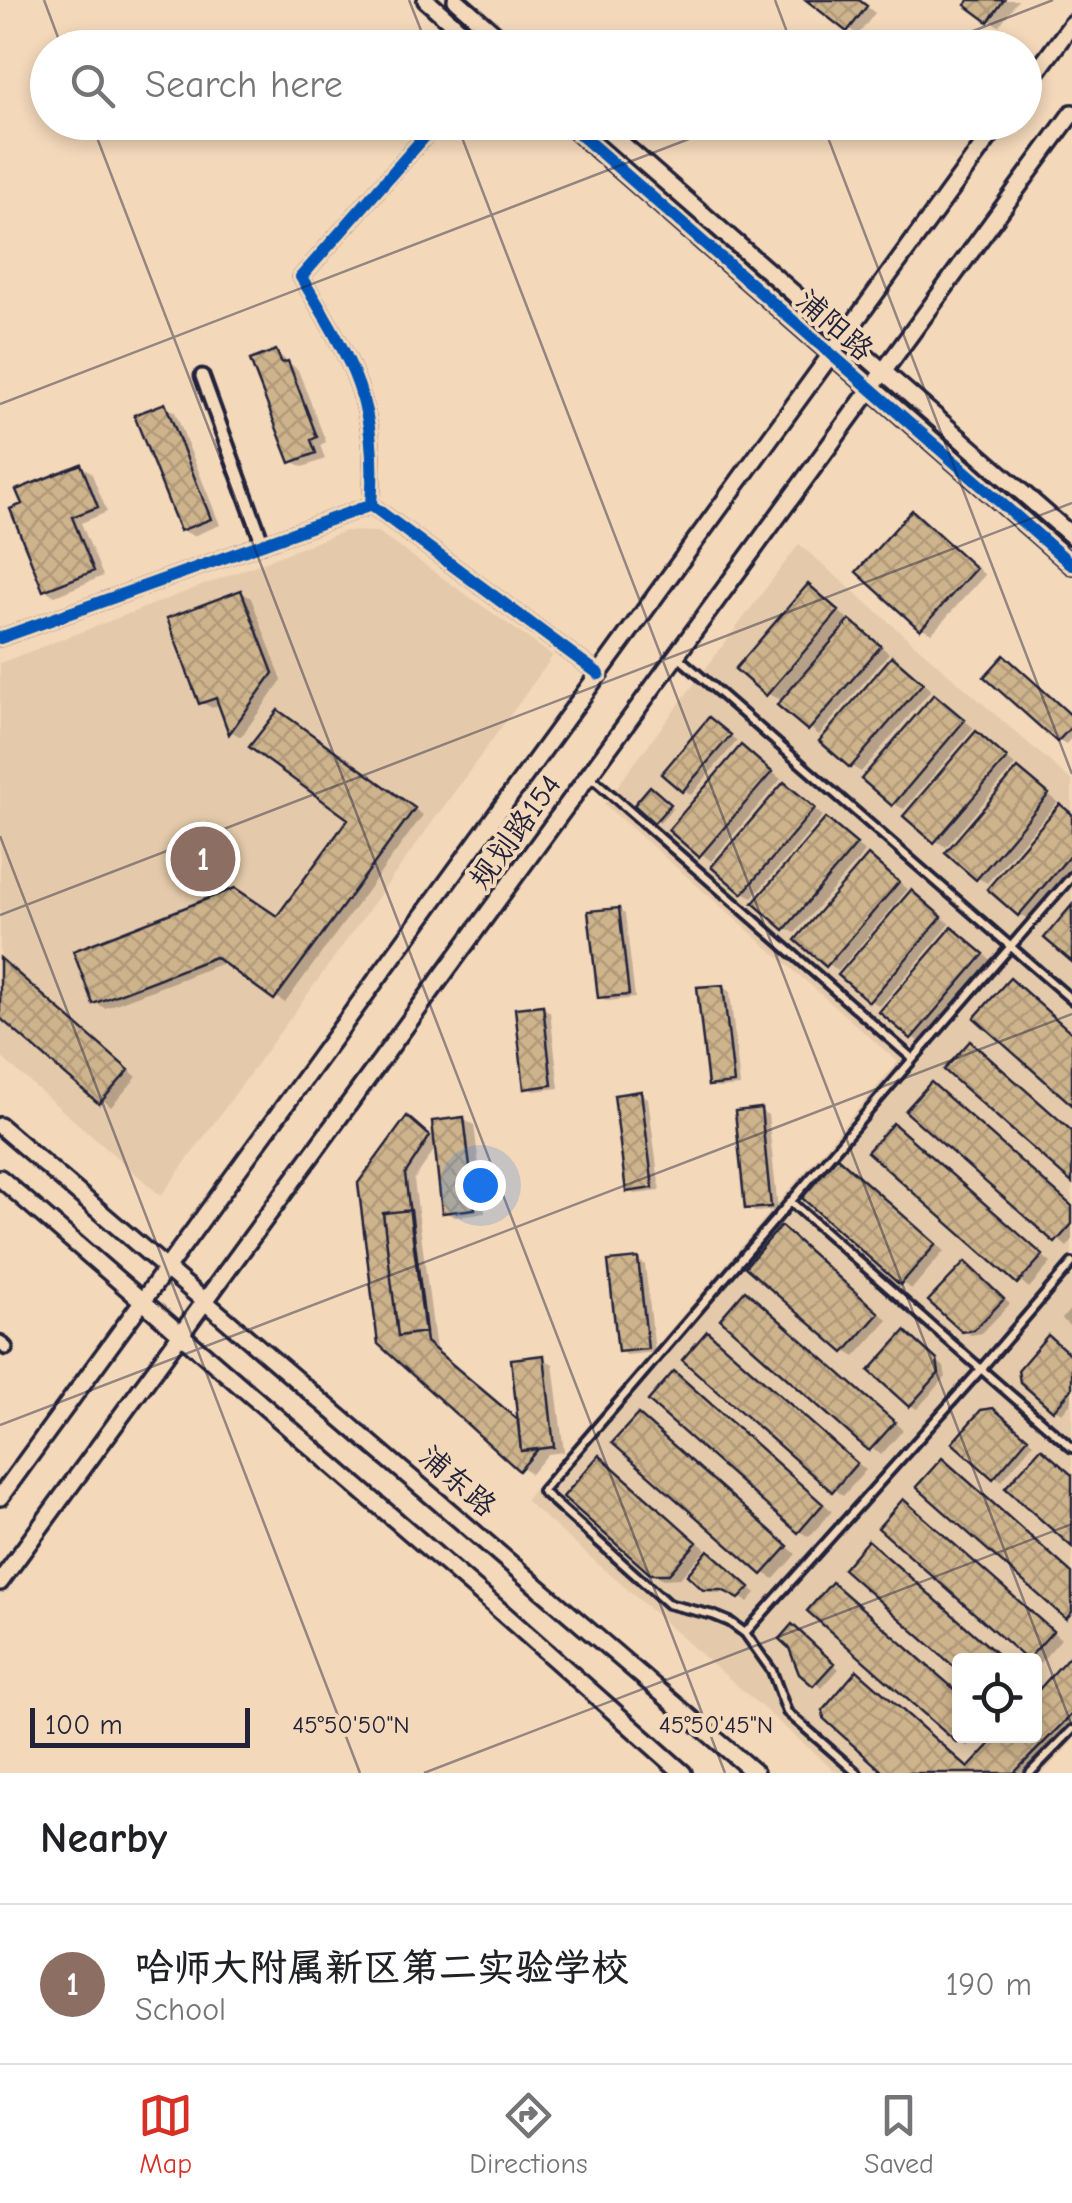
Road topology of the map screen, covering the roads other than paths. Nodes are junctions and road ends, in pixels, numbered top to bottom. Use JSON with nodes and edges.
{"nodes":[{"id":1,"x":426,"y":0,"type":"edge"},
{"id":2,"x":456,"y":0,"type":"edge"},
{"id":3,"x":1072,"y":24,"type":"edge"},
{"id":4,"x":460,"y":30,"type":"edge"},
{"id":5,"x":490,"y":30,"type":"edge"},
{"id":6,"x":1042,"y":65,"type":"edge"},
{"id":7,"x":1072,"y":114,"type":"edge"},
{"id":8,"x":422,"y":140,"type":"edge"},
{"id":9,"x":586,"y":140,"type":"edge"},
{"id":10,"x":618,"y":140,"type":"edge"},
{"id":11,"x":987,"y":140,"type":"edge"},
{"id":12,"x":844,"y":338,"type":"junction"},
{"id":13,"x":831,"y":355,"type":"junction"},
{"id":14,"x":884,"y":373,"type":"junction"},
{"id":15,"x":202,"y":376,"type":"dead end"},
{"id":16,"x":872,"y":390,"type":"junction"},
{"id":17,"x":371,"y":506,"type":"junction"},
{"id":18,"x":1072,"y":536,"type":"edge"},
{"id":19,"x":263,"y":544,"type":"junction"},
{"id":20,"x":1072,"y":565,"type":"edge"},
{"id":21,"x":0,"y":638,"type":"edge"},
{"id":22,"x":677,"y":656,"type":"junction"},
{"id":23,"x":599,"y":674,"type":"junction"},
{"id":24,"x":590,"y":776,"type":"junction"},
{"id":25,"x":1072,"y":876,"type":"edge"},
{"id":26,"x":1011,"y":948,"type":"junction"},
{"id":27,"x":1072,"y":1000,"type":"edge"},
{"id":28,"x":913,"y":1059,"type":"junction"},
{"id":29,"x":0,"y":1126,"type":"edge"},
{"id":30,"x":0,"y":1178,"type":"edge"},
{"id":31,"x":791,"y":1202,"type":"junction"},
{"id":32,"x":1072,"y":1263,"type":"edge"},
{"id":33,"x":168,"y":1270,"type":"junction"},
{"id":34,"x":146,"y":1301,"type":"junction"},
{"id":35,"x":207,"y":1301,"type":"junction"},
{"id":36,"x":181,"y":1334,"type":"junction"},
{"id":37,"x":980,"y":1369,"type":"junction"},
{"id":38,"x":1072,"y":1448,"type":"edge"},
{"id":39,"x":0,"y":1497,"type":"edge"},
{"id":40,"x":0,"y":1582,"type":"edge"},
{"id":41,"x":745,"y":1633,"type":"junction"},
{"id":42,"x":1072,"y":1730,"type":"edge"},
{"id":43,"x":683,"y":1773,"type":"edge"},
{"id":44,"x":755,"y":1773,"type":"edge"},
{"id":45,"x":856,"y":1773,"type":"edge"},
{"id":46,"x":1030,"y":1773,"type":"edge"}],
"edges":[{"from":1,"to":4,"type":"main road"},
{"from":2,"to":5,"type":"main road"},
{"from":3,"to":6,"type":"main road"},
{"from":7,"to":14,"type":"main road","name":"规划路154"},
{"from":8,"to":17,"type":"street"},
{"from":9,"to":13,"type":"main road","name":"浦阳路"},
{"from":10,"to":12,"type":"main road","name":"浦阳路"},
{"from":11,"to":12,"type":"main road","name":"规划路154"},
{"from":12,"to":13,"type":"main road","name":"规划路154"},
{"from":12,"to":14,"type":"main road","name":"浦阳路"},
{"from":13,"to":16,"type":"main road","name":"浦阳路"},
{"from":13,"to":23,"type":"main road","name":"规划路154"},
{"from":14,"to":16,"type":"main road","name":"规划路154"},
{"from":14,"to":18,"type":"main road","name":"浦阳路"},
{"from":15,"to":19,"type":"street"},
{"from":16,"to":20,"type":"main road","name":"浦阳路"},
{"from":16,"to":22,"type":"main road","name":"规划路154"},
{"from":17,"to":19,"type":"street"},
{"from":17,"to":23,"type":"street"},
{"from":19,"to":21,"type":"street"},
{"from":22,"to":24,"type":"main road","name":"规划路154"},
{"from":22,"to":26,"type":"lane"},
{"from":23,"to":33,"type":"main road","name":"规划路154"},
{"from":24,"to":28,"type":"lane"},
{"from":24,"to":35,"type":"main road","name":"规划路154"},
{"from":25,"to":26,"type":"lane"},
{"from":26,"to":27,"type":"lane"},
{"from":26,"to":28,"type":"lane"},
{"from":28,"to":31,"type":"lane"},
{"from":29,"to":33,"type":"main road","name":"浦东路"},
{"from":30,"to":34,"type":"main road"},
{"from":31,"to":37,"type":"lane"},
{"from":31,"to":41,"type":"lane"},
{"from":32,"to":37,"type":"lane"},
{"from":33,"to":34,"type":"main road","name":"规划路154"},
{"from":33,"to":35,"type":"main road","name":"浦东路"},
{"from":34,"to":36,"type":"main road"},
{"from":34,"to":39,"type":"main road","name":"规划路154"},
{"from":35,"to":36,"type":"main road","name":"规划路154"},
{"from":35,"to":44,"type":"main road","name":"浦东路"},
{"from":36,"to":40,"type":"main road","name":"规划路154"},
{"from":36,"to":43,"type":"main road"},
{"from":37,"to":38,"type":"lane"},
{"from":37,"to":41,"type":"lane"},
{"from":41,"to":45,"type":"lane"},
{"from":42,"to":46,"type":"lane"}]}
